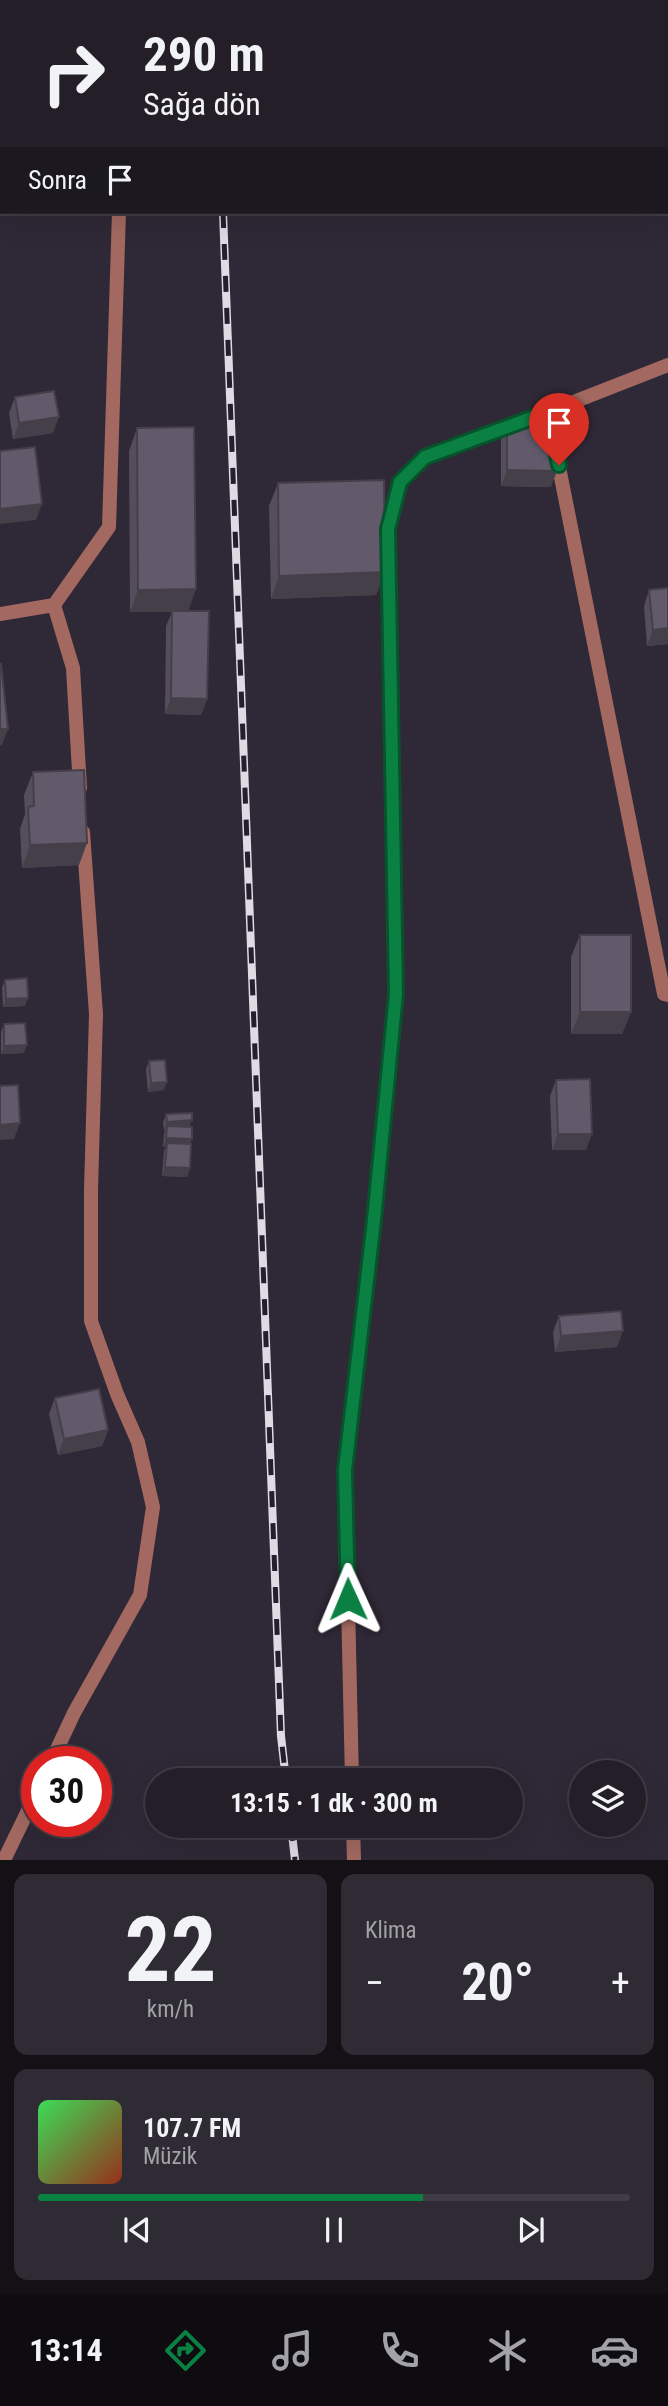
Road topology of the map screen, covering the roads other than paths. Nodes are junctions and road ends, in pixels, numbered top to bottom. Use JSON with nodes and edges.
{"nodes":[{"id":1,"x":119,"y":214,"type":"edge"},
{"id":2,"x":668,"y":365,"type":"edge"},
{"id":3,"x":548,"y":412,"type":"junction"},
{"id":4,"x":54,"y":605,"type":"junction"},
{"id":5,"x":0,"y":614,"type":"edge"},
{"id":6,"x":668,"y":995,"type":"edge"},
{"id":7,"x":59,"y":1746,"type":"edge"},
{"id":8,"x":352,"y":1768,"type":"edge"},
{"id":9,"x":21,"y":1825,"type":"edge"},
{"id":10,"x":354,"y":1838,"type":"edge"},
{"id":11,"x":4,"y":1860,"type":"edge"},
{"id":12,"x":354,"y":1860,"type":"edge"}],
"edges":[{"from":1,"to":4,"type":"street"},
{"from":2,"to":3,"type":"street"},
{"from":3,"to":6,"type":"street"},
{"from":3,"to":8,"type":"street"},
{"from":4,"to":5,"type":"street"},
{"from":4,"to":7,"type":"street"},
{"from":9,"to":11,"type":"street"},
{"from":10,"to":12,"type":"street"}]}
